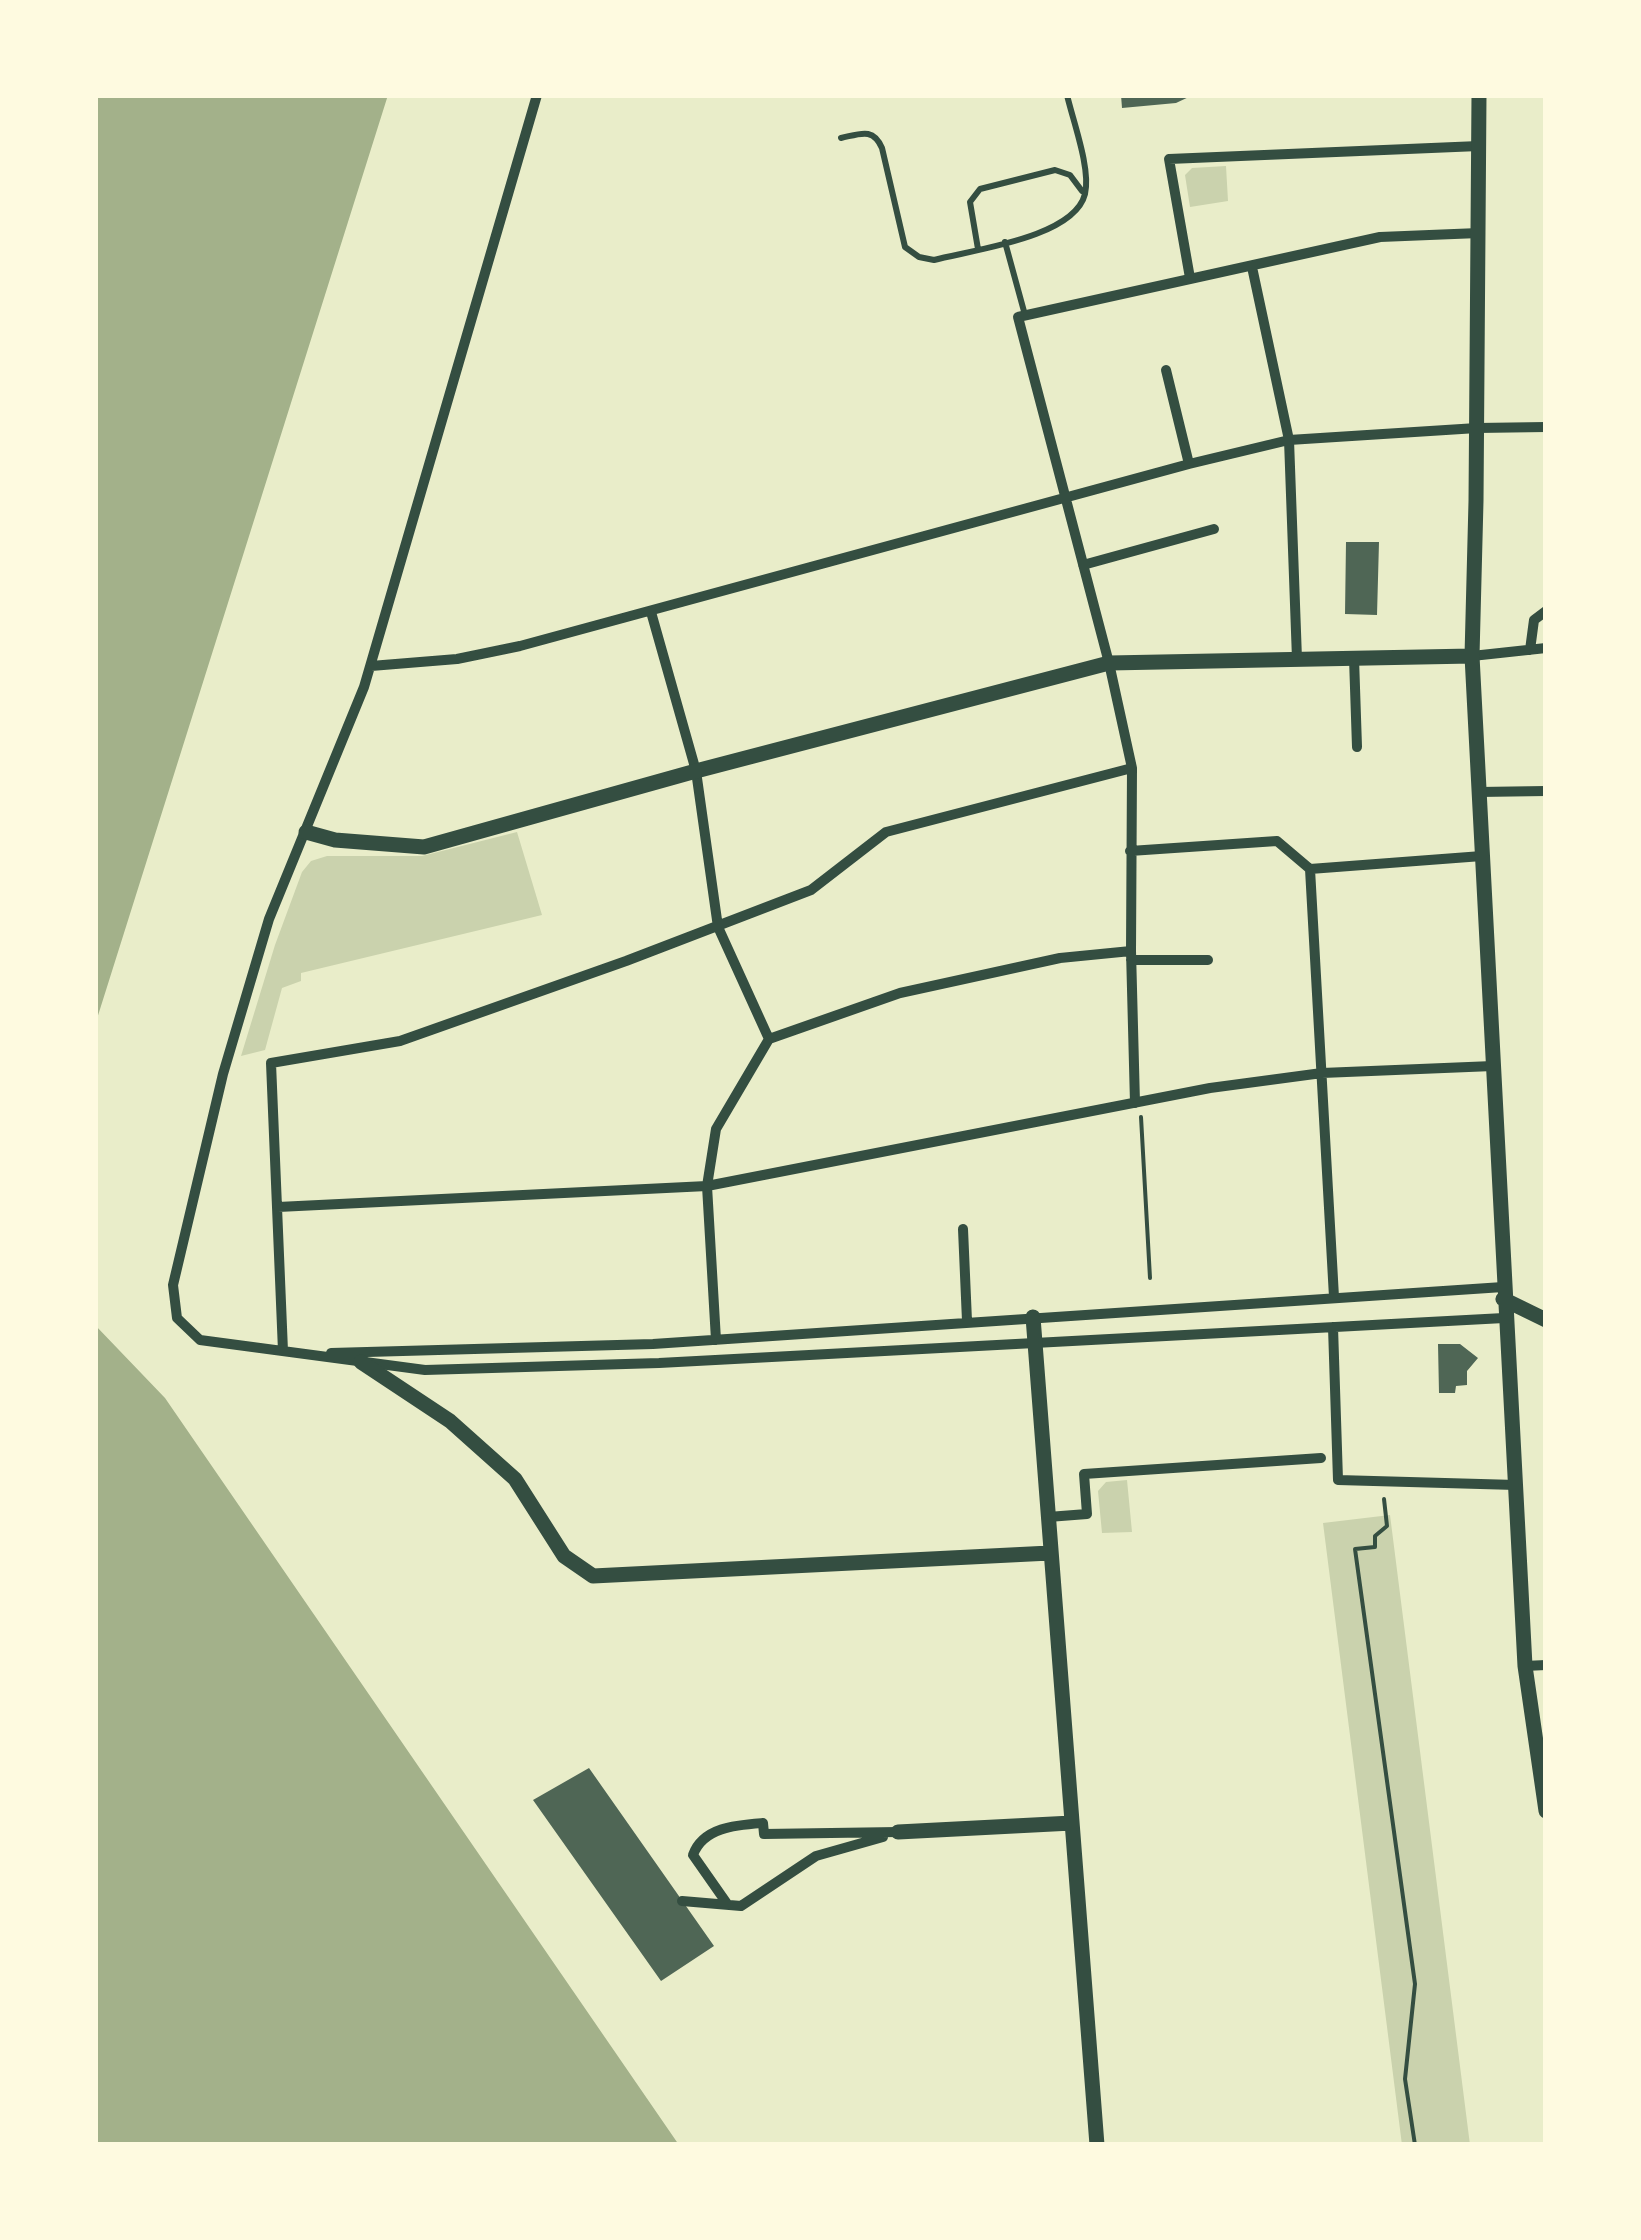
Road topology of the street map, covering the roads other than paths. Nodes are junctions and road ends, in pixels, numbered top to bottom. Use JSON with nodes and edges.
{"nodes":[{"id":1,"x":537,"y":95,"type":"edge"},
{"id":2,"x":1067,"y":95,"type":"edge"},
{"id":3,"x":1479,"y":95,"type":"edge"},
{"id":4,"x":841,"y":138,"type":"dead end"},
{"id":5,"x":1479,"y":146,"type":"junction"},
{"id":6,"x":1084,"y":195,"type":"junction"},
{"id":7,"x":1480,"y":233,"type":"junction"},
{"id":8,"x":1005,"y":242,"type":"junction"},
{"id":9,"x":978,"y":248,"type":"junction"},
{"id":10,"x":1252,"y":267,"type":"junction"},
{"id":11,"x":1190,"y":278,"type":"junction"},
{"id":12,"x":1025,"y":315,"type":"junction"},
{"id":13,"x":1166,"y":370,"type":"dead end"},
{"id":14,"x":1477,"y":428,"type":"junction"},
{"id":15,"x":1546,"y":428,"type":"edge"},
{"id":16,"x":1289,"y":440,"type":"junction"},
{"id":17,"x":1189,"y":464,"type":"junction"},
{"id":18,"x":1066,"y":499,"type":"junction"},
{"id":19,"x":1214,"y":530,"type":"dead end"},
{"id":20,"x":1082,"y":564,"type":"junction"},
{"id":21,"x":1546,"y":611,"type":"edge"},
{"id":22,"x":651,"y":612,"type":"junction"},
{"id":23,"x":1546,"y":648,"type":"edge"},
{"id":24,"x":1530,"y":650,"type":"junction"},
{"id":25,"x":1472,"y":656,"type":"junction"},
{"id":26,"x":1354,"y":658,"type":"junction"},
{"id":27,"x":1298,"y":659,"type":"junction"},
{"id":28,"x":1109,"y":662,"type":"junction"},
{"id":29,"x":371,"y":666,"type":"junction"},
{"id":30,"x":1356,"y":747,"type":"dead end"},
{"id":31,"x":1132,"y":768,"type":"junction"},
{"id":32,"x":696,"y":771,"type":"junction"},
{"id":33,"x":1546,"y":791,"type":"edge"},
{"id":34,"x":1479,"y":792,"type":"junction"},
{"id":35,"x":306,"y":832,"type":"junction"},
{"id":36,"x":1130,"y":851,"type":"junction"},
{"id":37,"x":1482,"y":856,"type":"junction"},
{"id":38,"x":1310,"y":869,"type":"junction"},
{"id":39,"x":718,"y":927,"type":"junction"},
{"id":40,"x":1131,"y":956,"type":"junction"},
{"id":41,"x":1208,"y":960,"type":"dead end"},
{"id":42,"x":769,"y":1039,"type":"junction"},
{"id":43,"x":1493,"y":1066,"type":"junction"},
{"id":44,"x":1322,"y":1072,"type":"junction"},
{"id":45,"x":1138,"y":1103,"type":"junction"},
{"id":46,"x":708,"y":1186,"type":"junction"},
{"id":47,"x":278,"y":1207,"type":"junction"},
{"id":48,"x":963,"y":1229,"type":"dead end"},
{"id":49,"x":1503,"y":1293,"type":"junction"},
{"id":50,"x":1334,"y":1297,"type":"junction"},
{"id":51,"x":1033,"y":1317,"type":"junction"},
{"id":52,"x":1504,"y":1318,"type":"junction"},
{"id":53,"x":1546,"y":1320,"type":"edge"},
{"id":54,"x":967,"y":1321,"type":"junction"},
{"id":55,"x":1333,"y":1327,"type":"junction"},
{"id":56,"x":716,"y":1340,"type":"junction"},
{"id":57,"x":1034,"y":1343,"type":"junction"},
{"id":58,"x":283,"y":1351,"type":"junction"},
{"id":59,"x":300,"y":1354,"type":"junction"},
{"id":60,"x":361,"y":1362,"type":"junction"},
{"id":61,"x":1321,"y":1458,"type":"dead end"},
{"id":62,"x":1516,"y":1485,"type":"junction"},
{"id":63,"x":1048,"y":1517,"type":"junction"},
{"id":64,"x":1050,"y":1553,"type":"junction"},
{"id":65,"x":1524,"y":1666,"type":"junction"},
{"id":66,"x":1546,"y":1666,"type":"edge"},
{"id":67,"x":1546,"y":1811,"type":"edge"},
{"id":68,"x":1072,"y":1823,"type":"junction"},
{"id":69,"x":898,"y":1832,"type":"junction"},
{"id":70,"x":682,"y":1901,"type":"dead end"},
{"id":71,"x":728,"y":1905,"type":"junction"},
{"id":72,"x":1097,"y":2145,"type":"edge"}],
"edges":[{"from":1,"to":29,"type":"street"},
{"from":2,"to":6,"type":"lane"},
{"from":3,"to":5,"type":"street"},
{"from":4,"to":9,"type":"lane"},
{"from":5,"to":7,"type":"street"},
{"from":5,"to":11,"type":"street"},
{"from":6,"to":8,"type":"lane"},
{"from":6,"to":9,"type":"lane"},
{"from":7,"to":10,"type":"street"},
{"from":7,"to":14,"type":"street"},
{"from":8,"to":9,"type":"lane"},
{"from":8,"to":12,"type":"lane"},
{"from":10,"to":11,"type":"street"},
{"from":10,"to":16,"type":"street"},
{"from":11,"to":12,"type":"street"},
{"from":12,"to":18,"type":"street"},
{"from":13,"to":17,"type":"street"},
{"from":14,"to":15,"type":"street"},
{"from":14,"to":16,"type":"street"},
{"from":14,"to":25,"type":"street"},
{"from":16,"to":17,"type":"street"},
{"from":16,"to":27,"type":"street"},
{"from":17,"to":18,"type":"street"},
{"from":18,"to":20,"type":"street"},
{"from":18,"to":22,"type":"street"},
{"from":19,"to":20,"type":"street"},
{"from":20,"to":28,"type":"street"},
{"from":21,"to":24,"type":"street"},
{"from":22,"to":29,"type":"street"},
{"from":22,"to":32,"type":"street"},
{"from":23,"to":24,"type":"street"},
{"from":24,"to":25,"type":"street"},
{"from":25,"to":26,"type":"street"},
{"from":25,"to":34,"type":"street"},
{"from":26,"to":27,"type":"street"},
{"from":26,"to":30,"type":"street"},
{"from":27,"to":28,"type":"street"},
{"from":28,"to":31,"type":"street"},
{"from":28,"to":32,"type":"street"},
{"from":29,"to":35,"type":"street"},
{"from":31,"to":36,"type":"street"},
{"from":31,"to":39,"type":"street"},
{"from":32,"to":35,"type":"street"},
{"from":32,"to":39,"type":"street"},
{"from":33,"to":34,"type":"street"},
{"from":34,"to":37,"type":"street"},
{"from":35,"to":58,"type":"street"},
{"from":36,"to":38,"type":"street"},
{"from":36,"to":40,"type":"street"},
{"from":37,"to":38,"type":"street"},
{"from":37,"to":43,"type":"street"},
{"from":38,"to":44,"type":"street"},
{"from":39,"to":42,"type":"street"},
{"from":39,"to":47,"type":"street"},
{"from":40,"to":41,"type":"street"},
{"from":40,"to":42,"type":"street"},
{"from":40,"to":45,"type":"street"},
{"from":42,"to":46,"type":"street"},
{"from":43,"to":44,"type":"street"},
{"from":43,"to":49,"type":"street"},
{"from":44,"to":45,"type":"street"},
{"from":44,"to":50,"type":"street"},
{"from":45,"to":46,"type":"street"},
{"from":46,"to":47,"type":"street"},
{"from":46,"to":56,"type":"street"},
{"from":47,"to":58,"type":"street"},
{"from":48,"to":54,"type":"street"},
{"from":49,"to":50,"type":"street"},
{"from":49,"to":52,"type":"street"},
{"from":49,"to":53,"type":"street"},
{"from":50,"to":51,"type":"street"},
{"from":51,"to":54,"type":"street"},
{"from":51,"to":57,"type":"street"},
{"from":52,"to":55,"type":"street"},
{"from":52,"to":62,"type":"street"},
{"from":54,"to":56,"type":"street"},
{"from":55,"to":57,"type":"street"},
{"from":55,"to":62,"type":"street"},
{"from":56,"to":59,"type":"street"},
{"from":57,"to":60,"type":"street"},
{"from":57,"to":63,"type":"street"},
{"from":58,"to":59,"type":"street"},
{"from":59,"to":60,"type":"street"},
{"from":60,"to":64,"type":"street"},
{"from":61,"to":63,"type":"street"},
{"from":62,"to":65,"type":"street"},
{"from":63,"to":64,"type":"street"},
{"from":64,"to":68,"type":"street"},
{"from":65,"to":66,"type":"street"},
{"from":65,"to":67,"type":"street"},
{"from":68,"to":69,"type":"street"},
{"from":68,"to":72,"type":"street"},
{"from":69,"to":71,"type":"street"},
{"from":69,"to":71,"type":"street"},
{"from":70,"to":71,"type":"street"}]}
